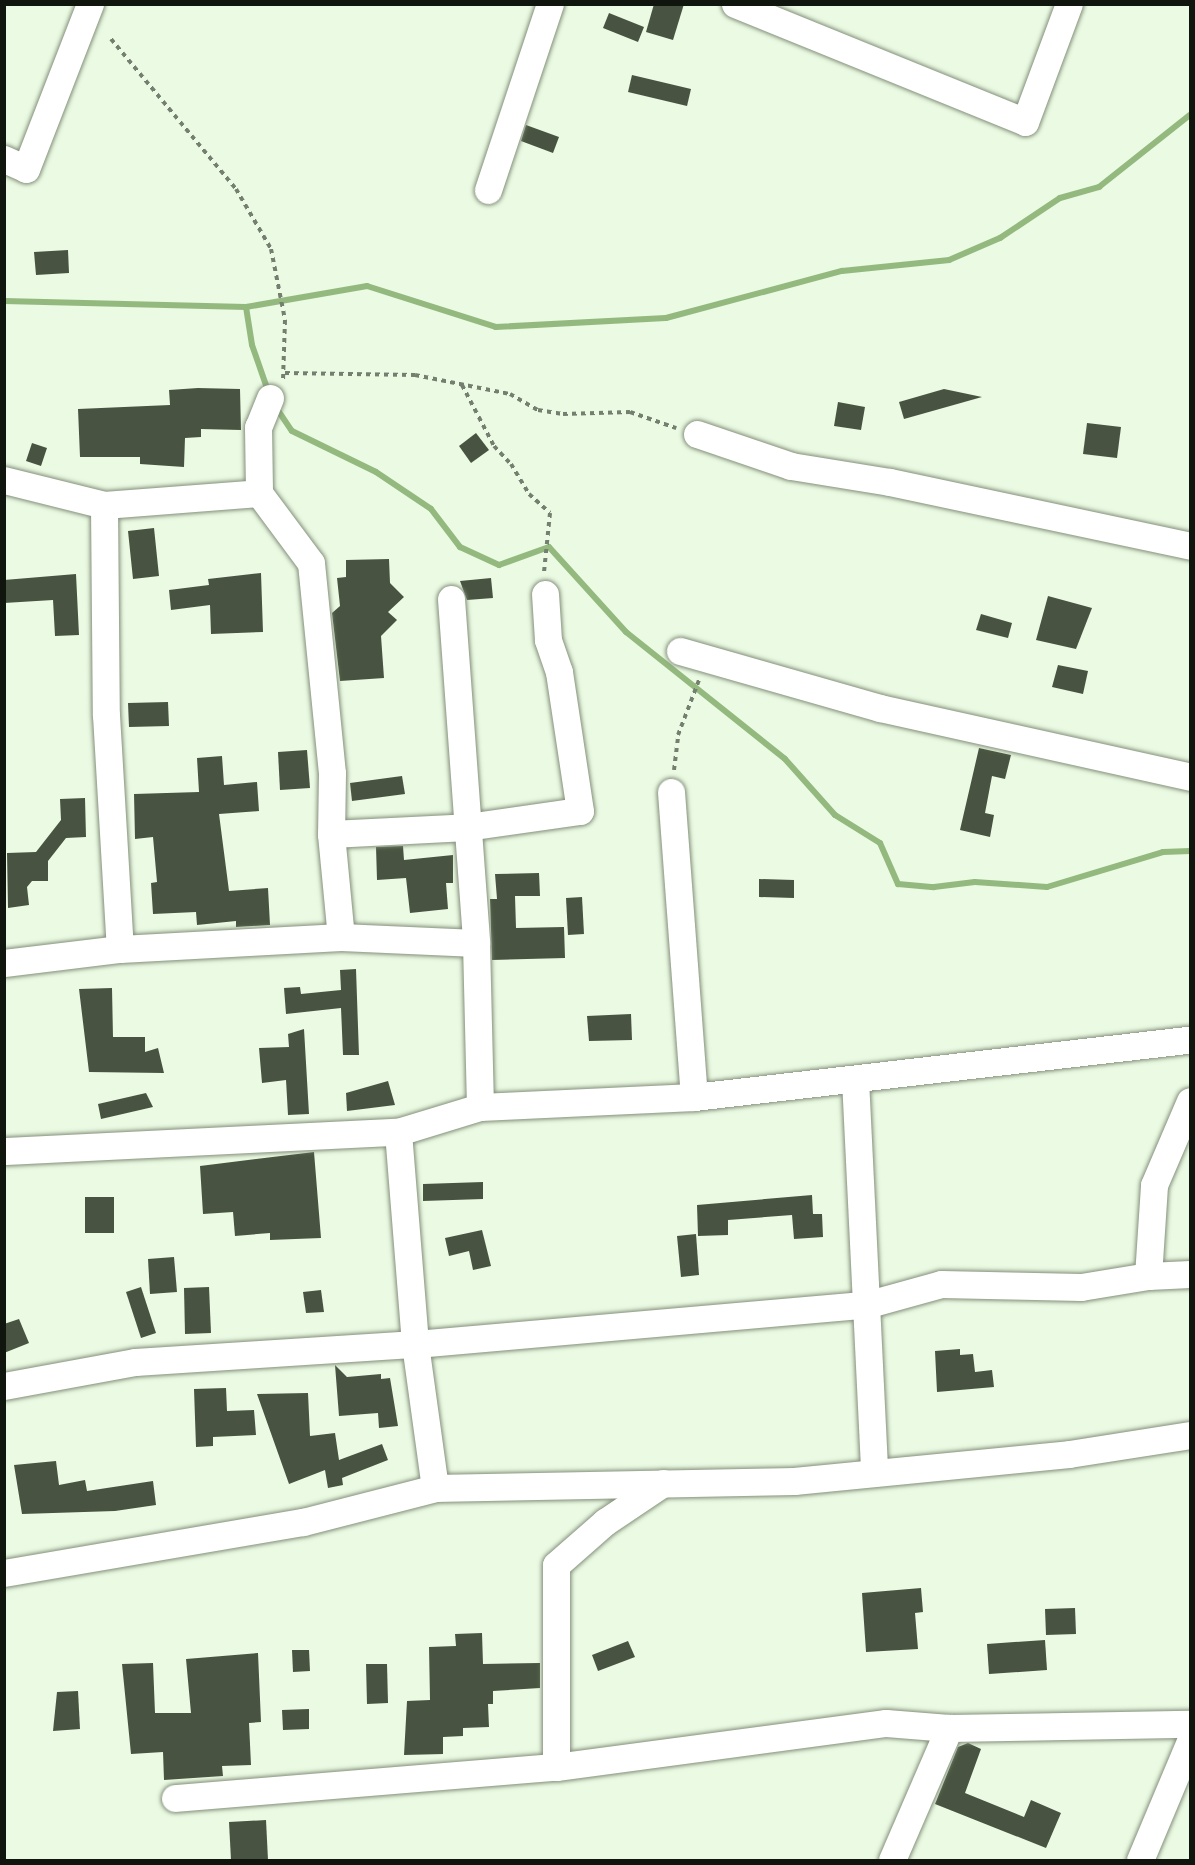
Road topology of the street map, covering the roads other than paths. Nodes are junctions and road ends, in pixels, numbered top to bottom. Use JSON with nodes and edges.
{"nodes":[{"id":1,"x":90,"y":4,"type":"edge"},
{"id":2,"x":550,"y":4,"type":"edge"},
{"id":3,"x":735,"y":4,"type":"edge"},
{"id":4,"x":1070,"y":4,"type":"edge"},
{"id":5,"x":4,"y":159,"type":"edge"},
{"id":6,"x":488,"y":190,"type":"dead end"},
{"id":7,"x":270,"y":398,"type":"dead end"},
{"id":8,"x":697,"y":434,"type":"road end"},
{"id":9,"x":4,"y":480,"type":"edge"},
{"id":10,"x":259,"y":493,"type":"junction"},
{"id":11,"x":104,"y":505,"type":"junction"},
{"id":12,"x":1191,"y":546,"type":"edge"},
{"id":13,"x":545,"y":594,"type":"road end"},
{"id":14,"x":451,"y":599,"type":"dead end"},
{"id":15,"x":680,"y":651,"type":"dead end"},
{"id":16,"x":1190,"y":776,"type":"edge"},
{"id":17,"x":671,"y":792,"type":"road end"},
{"id":18,"x":467,"y":827,"type":"junction"},
{"id":19,"x":331,"y":834,"type":"junction"},
{"id":20,"x":341,"y":937,"type":"junction"},
{"id":21,"x":476,"y":943,"type":"junction"},
{"id":22,"x":120,"y":949,"type":"junction"},
{"id":23,"x":4,"y":963,"type":"edge"},
{"id":24,"x":1191,"y":1040,"type":"edge"},
{"id":25,"x":855,"y":1079,"type":"junction"},
{"id":26,"x":694,"y":1097,"type":"junction"},
{"id":27,"x":1191,"y":1101,"type":"edge"},
{"id":28,"x":480,"y":1107,"type":"junction"},
{"id":29,"x":398,"y":1132,"type":"junction"},
{"id":30,"x":4,"y":1151,"type":"edge"},
{"id":31,"x":1191,"y":1274,"type":"edge"},
{"id":32,"x":1148,"y":1276,"type":"junction"},
{"id":33,"x":869,"y":1305,"type":"junction"},
{"id":34,"x":415,"y":1344,"type":"junction"},
{"id":35,"x":4,"y":1386,"type":"edge"},
{"id":36,"x":1191,"y":1435,"type":"edge"},
{"id":37,"x":874,"y":1473,"type":"junction"},
{"id":38,"x":663,"y":1483,"type":"junction"},
{"id":39,"x":435,"y":1488,"type":"junction"},
{"id":40,"x":4,"y":1573,"type":"edge"},
{"id":41,"x":1191,"y":1725,"type":"edge"},
{"id":42,"x":949,"y":1728,"type":"junction"},
{"id":43,"x":1191,"y":1741,"type":"edge"},
{"id":44,"x":556,"y":1767,"type":"junction"},
{"id":45,"x":175,"y":1798,"type":"dead end"},
{"id":46,"x":892,"y":1860,"type":"edge"},
{"id":47,"x":1140,"y":1860,"type":"edge"}],
"edges":[{"from":1,"to":5,"type":"street"},
{"from":2,"to":6,"type":"street"},
{"from":3,"to":4,"type":"street"},
{"from":7,"to":10,"type":"street"},
{"from":8,"to":12,"type":"street"},
{"from":9,"to":11,"type":"street"},
{"from":10,"to":11,"type":"street"},
{"from":10,"to":19,"type":"street"},
{"from":11,"to":22,"type":"street"},
{"from":13,"to":18,"type":"street"},
{"from":14,"to":18,"type":"street"},
{"from":15,"to":16,"type":"street"},
{"from":17,"to":26,"type":"street"},
{"from":18,"to":19,"type":"street"},
{"from":18,"to":21,"type":"street"},
{"from":19,"to":20,"type":"street"},
{"from":20,"to":21,"type":"street"},
{"from":20,"to":22,"type":"street"},
{"from":21,"to":28,"type":"street"},
{"from":22,"to":23,"type":"street"},
{"from":24,"to":25,"type":"street"},
{"from":25,"to":26,"type":"street"},
{"from":25,"to":33,"type":"street"},
{"from":26,"to":28,"type":"street"},
{"from":27,"to":32,"type":"street"},
{"from":28,"to":29,"type":"street"},
{"from":29,"to":30,"type":"street"},
{"from":29,"to":34,"type":"street"},
{"from":31,"to":32,"type":"street"},
{"from":32,"to":33,"type":"street"},
{"from":33,"to":34,"type":"street"},
{"from":33,"to":37,"type":"street"},
{"from":34,"to":35,"type":"street"},
{"from":34,"to":39,"type":"street"},
{"from":36,"to":37,"type":"street"},
{"from":37,"to":38,"type":"street"},
{"from":38,"to":39,"type":"street"},
{"from":38,"to":44,"type":"street"},
{"from":39,"to":40,"type":"street"},
{"from":41,"to":42,"type":"street"},
{"from":42,"to":44,"type":"street"},
{"from":42,"to":46,"type":"street"},
{"from":43,"to":47,"type":"street"},
{"from":44,"to":45,"type":"street"}]}
